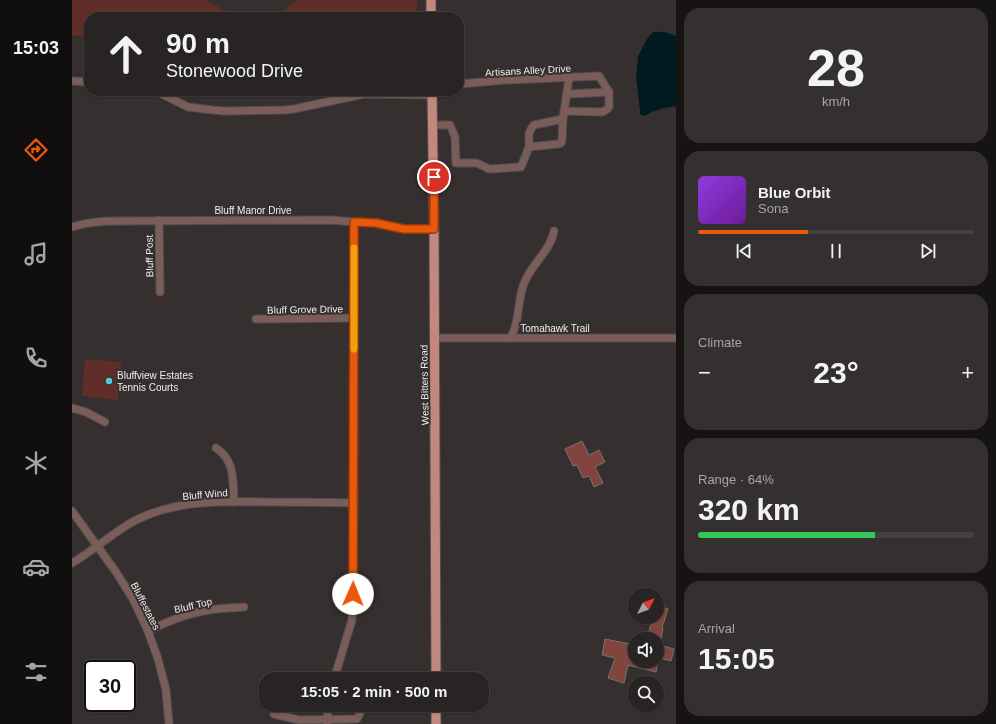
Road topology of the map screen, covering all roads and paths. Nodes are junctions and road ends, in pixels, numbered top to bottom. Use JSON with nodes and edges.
{"nodes":[{"id":1,"x":431,"y":0,"type":"edge"},
{"id":2,"x":431,"y":12,"type":"edge"},
{"id":3,"x":569,"y":78,"type":"junction"},
{"id":4,"x":72,"y":81,"type":"edge"},
{"id":5,"x":84,"y":82,"type":"edge"},
{"id":6,"x":464,"y":84,"type":"edge"},
{"id":7,"x":609,"y":92,"type":"junction"},
{"id":8,"x":567,"y":94,"type":"junction"},
{"id":9,"x":165,"y":96,"type":"edge"},
{"id":10,"x":355,"y":96,"type":"edge"},
{"id":11,"x":432,"y":96,"type":"edge"},
{"id":12,"x":564,"y":115,"type":"junction"},
{"id":13,"x":433,"y":125,"type":"junction"},
{"id":14,"x":529,"y":147,"type":"junction"},
{"id":15,"x":159,"y":220,"type":"junction"},
{"id":16,"x":354,"y":222,"type":"junction"},
{"id":17,"x":72,"y":226,"type":"edge"},
{"id":18,"x":434,"y":229,"type":"junction"},
{"id":19,"x":554,"y":231,"type":"dead end"},
{"id":20,"x":160,"y":292,"type":"dead end"},
{"id":21,"x":353,"y":318,"type":"junction"},
{"id":22,"x":256,"y":319,"type":"dead end"},
{"id":23,"x":435,"y":338,"type":"junction"},
{"id":24,"x":510,"y":338,"type":"junction"},
{"id":25,"x":676,"y":338,"type":"edge"},
{"id":26,"x":72,"y":408,"type":"edge"},
{"id":27,"x":105,"y":422,"type":"dead end"},
{"id":28,"x":216,"y":448,"type":"dead end"},
{"id":29,"x":234,"y":502,"type":"junction"},
{"id":30,"x":354,"y":503,"type":"junction"},
{"id":31,"x":72,"y":511,"type":"edge"},
{"id":32,"x":96,"y":546,"type":"junction"},
{"id":33,"x":72,"y":563,"type":"edge"},
{"id":34,"x":244,"y":607,"type":"dead end"},
{"id":35,"x":148,"y":631,"type":"junction"},
{"id":36,"x":336,"y":672,"type":"edge"},
{"id":37,"x":436,"y":672,"type":"edge"},
{"id":38,"x":328,"y":712,"type":"edge"},
{"id":39,"x":360,"y":712,"type":"edge"},
{"id":40,"x":436,"y":712,"type":"edge"},
{"id":41,"x":274,"y":714,"type":"dead end"},
{"id":42,"x":327,"y":722,"type":"edge"},
{"id":43,"x":169,"y":724,"type":"edge"},
{"id":44,"x":436,"y":724,"type":"edge"}],
"edges":[{"from":1,"to":2,"type":"main road"},
{"from":3,"to":6,"type":"street","name":"Artisans Alley Drive"},
{"from":3,"to":7,"type":"street","name":"Artisans Alley Drive"},
{"from":3,"to":8,"type":"street"},
{"from":4,"to":5,"type":"street"},
{"from":7,"to":8,"type":"street"},
{"from":7,"to":12,"type":"street"},
{"from":8,"to":12,"type":"street"},
{"from":9,"to":10,"type":"street"},
{"from":11,"to":13,"type":"main road","name":"West Bitters Road"},
{"from":12,"to":14,"type":"street"},
{"from":12,"to":14,"type":"street"},
{"from":13,"to":14,"type":"street"},
{"from":13,"to":18,"type":"main road","name":"West Bitters Road"},
{"from":15,"to":16,"type":"street","name":"Bluff Manor Drive"},
{"from":15,"to":17,"type":"street","name":"Bluff Manor Drive"},
{"from":15,"to":20,"type":"street","name":"Bluff Post"},
{"from":16,"to":18,"type":"street","name":"Bluff Manor Drive"},
{"from":16,"to":21,"type":"street"},
{"from":18,"to":23,"type":"main road","name":"West Bitters Road"},
{"from":19,"to":24,"type":"street"},
{"from":21,"to":22,"type":"street","name":"Bluff Grove Drive"},
{"from":21,"to":30,"type":"street"},
{"from":23,"to":24,"type":"street","name":"Tomahawk Trail"},
{"from":23,"to":37,"type":"main road","name":"West Bitters Road"},
{"from":24,"to":25,"type":"street","name":"Tomahawk Trail"},
{"from":26,"to":27,"type":"street"},
{"from":28,"to":29,"type":"street"},
{"from":29,"to":30,"type":"street","name":"Bluff Wind"},
{"from":29,"to":32,"type":"street","name":"Bluff Wind"},
{"from":30,"to":36,"type":"street"},
{"from":31,"to":32,"type":"street","name":"Bluffestates"},
{"from":32,"to":33,"type":"street","name":"Bluff Wind"},
{"from":32,"to":35,"type":"street","name":"Bluffestates"},
{"from":34,"to":35,"type":"street","name":"Bluff Top"},
{"from":35,"to":43,"type":"street","name":"Bluffestates"},
{"from":38,"to":42,"type":"street"},
{"from":39,"to":42,"type":"street"},
{"from":40,"to":44,"type":"main road"},
{"from":41,"to":42,"type":"street"}]}
